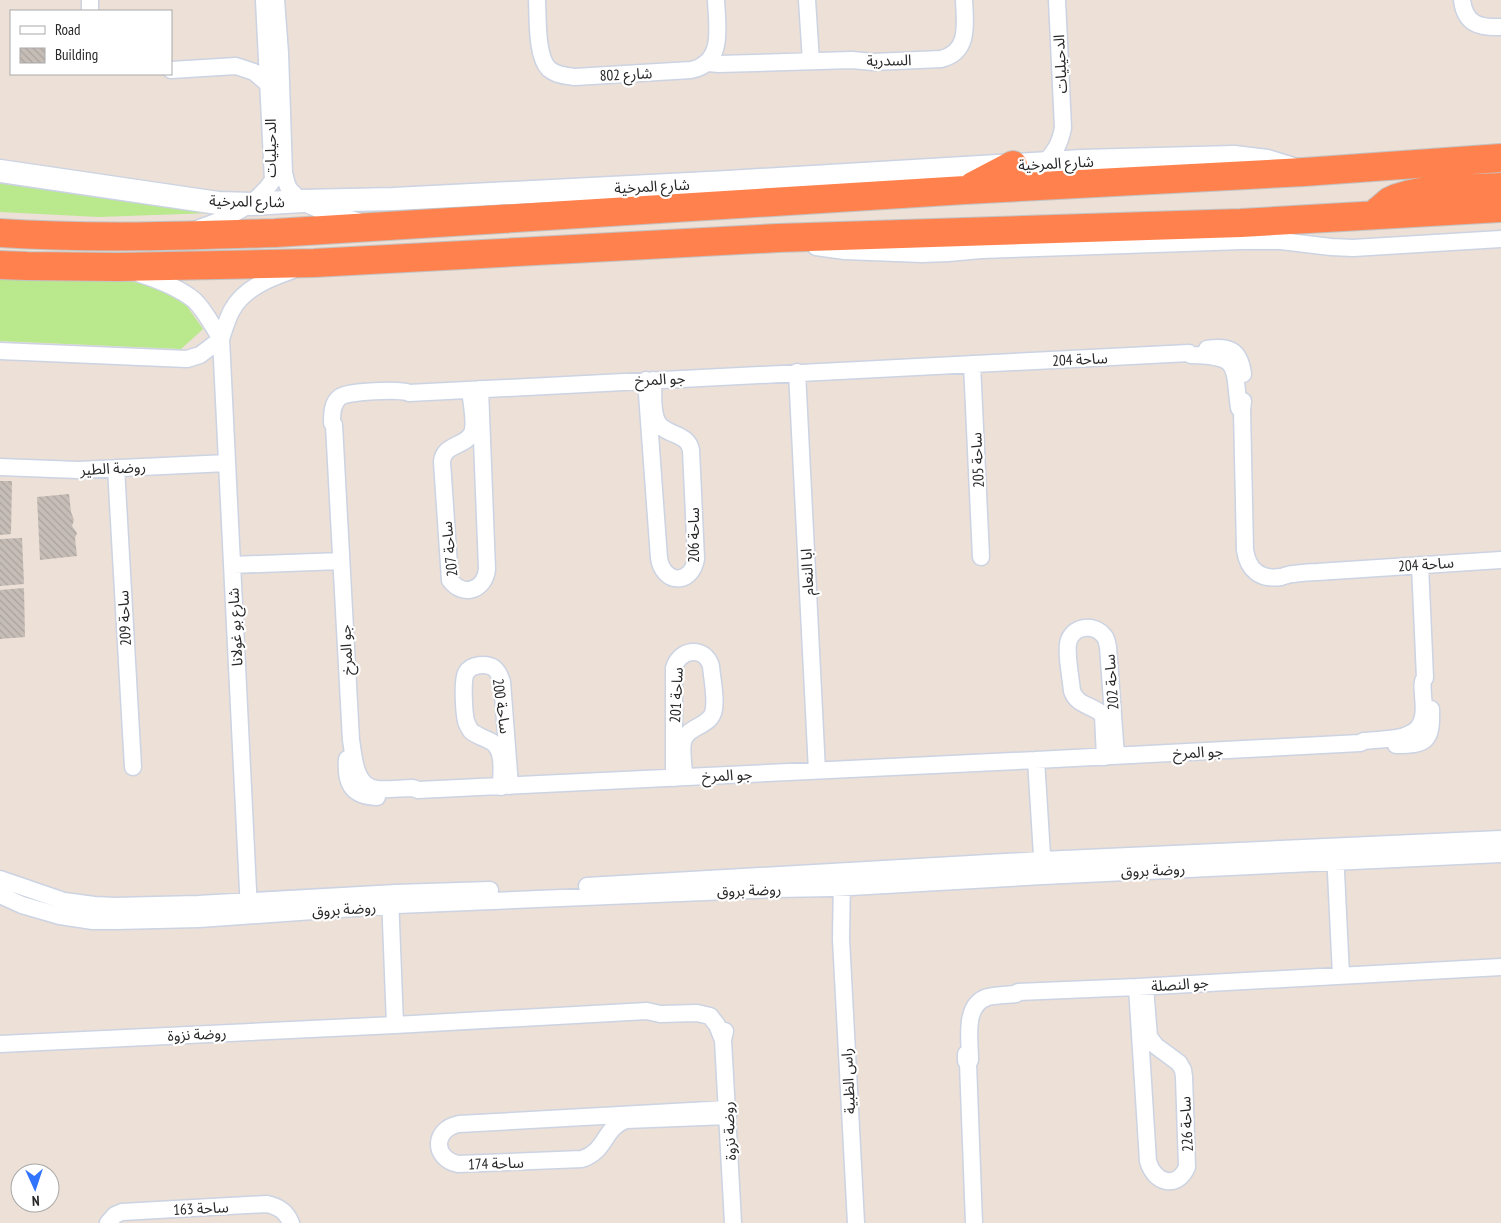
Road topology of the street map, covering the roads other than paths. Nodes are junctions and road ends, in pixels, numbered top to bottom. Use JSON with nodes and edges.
{"nodes":[{"id":1,"x":264,"y":0,"type":"edge"},
{"id":2,"x":276,"y":0,"type":"edge"},
{"id":3,"x":537,"y":0,"type":"edge"},
{"id":4,"x":545,"y":0,"type":"edge"},
{"id":5,"x":710,"y":0,"type":"edge"},
{"id":6,"x":716,"y":0,"type":"edge"},
{"id":7,"x":808,"y":0,"type":"edge"},
{"id":8,"x":955,"y":0,"type":"edge"},
{"id":9,"x":964,"y":0,"type":"edge"},
{"id":10,"x":1057,"y":0,"type":"edge"},
{"id":11,"x":1462,"y":0,"type":"edge"},
{"id":12,"x":1501,"y":27,"type":"edge"},
{"id":13,"x":267,"y":44,"type":"junction"},
{"id":14,"x":852,"y":60,"type":"junction"},
{"id":15,"x":810,"y":61,"type":"junction"},
{"id":16,"x":708,"y":63,"type":"junction"},
{"id":17,"x":236,"y":66,"type":"junction"},
{"id":18,"x":172,"y":70,"type":"edge"},
{"id":19,"x":268,"y":84,"type":"junction"},
{"id":20,"x":1063,"y":128,"type":"junction"},
{"id":21,"x":1501,"y":158,"type":"edge"},
{"id":22,"x":1082,"y":161,"type":"junction"},
{"id":23,"x":1044,"y":163,"type":"junction"},
{"id":24,"x":1013,"y":165,"type":"junction"},
{"id":25,"x":0,"y":171,"type":"edge"},
{"id":26,"x":1304,"y":172,"type":"junction"},
{"id":27,"x":1501,"y":187,"type":"edge"},
{"id":28,"x":965,"y":190,"type":"junction"},
{"id":29,"x":302,"y":201,"type":"junction"},
{"id":30,"x":252,"y":204,"type":"junction"},
{"id":31,"x":1501,"y":208,"type":"edge"},
{"id":32,"x":1374,"y":215,"type":"junction"},
{"id":33,"x":377,"y":227,"type":"junction"},
{"id":34,"x":0,"y":233,"type":"edge"},
{"id":35,"x":174,"y":236,"type":"junction"},
{"id":36,"x":778,"y":238,"type":"junction"},
{"id":37,"x":1499,"y":242,"type":"edge"},
{"id":38,"x":314,"y":263,"type":"junction"},
{"id":39,"x":0,"y":265,"type":"edge"},
{"id":40,"x":118,"y":266,"type":"junction"},
{"id":41,"x":221,"y":339,"type":"junction"},
{"id":42,"x":0,"y":351,"type":"edge"},
{"id":43,"x":972,"y":364,"type":"junction"},
{"id":44,"x":797,"y":372,"type":"junction"},
{"id":45,"x":650,"y":380,"type":"junction"},
{"id":46,"x":475,"y":389,"type":"junction"},
{"id":47,"x":673,"y":434,"type":"junction"},
{"id":48,"x":459,"y":443,"type":"junction"},
{"id":49,"x":651,"y":451,"type":"junction"},
{"id":50,"x":482,"y":456,"type":"junction"},
{"id":51,"x":227,"y":463,"type":"junction"},
{"id":52,"x":0,"y":467,"type":"edge"},
{"id":53,"x":116,"y":468,"type":"junction"},
{"id":54,"x":981,"y":557,"type":"dead end"},
{"id":55,"x":1501,"y":560,"type":"edge"},
{"id":56,"x":341,"y":561,"type":"junction"},
{"id":57,"x":232,"y":564,"type":"junction"},
{"id":58,"x":1420,"y":565,"type":"junction"},
{"id":59,"x":1111,"y":692,"type":"junction"},
{"id":60,"x":1093,"y":708,"type":"junction"},
{"id":61,"x":674,"y":713,"type":"junction"},
{"id":62,"x":505,"y":724,"type":"junction"},
{"id":63,"x":696,"y":727,"type":"junction"},
{"id":64,"x":484,"y":739,"type":"junction"},
{"id":65,"x":1111,"y":756,"type":"junction"},
{"id":66,"x":1036,"y":760,"type":"junction"},
{"id":67,"x":133,"y":767,"type":"dead end"},
{"id":68,"x":817,"y":771,"type":"junction"},
{"id":69,"x":679,"y":777,"type":"junction"},
{"id":70,"x":505,"y":787,"type":"junction"},
{"id":71,"x":1501,"y":839,"type":"edge"},
{"id":72,"x":1335,"y":854,"type":"junction"},
{"id":73,"x":1501,"y":854,"type":"edge"},
{"id":74,"x":1043,"y":868,"type":"junction"},
{"id":75,"x":0,"y":879,"type":"edge"},
{"id":76,"x":837,"y":880,"type":"junction"},
{"id":77,"x":0,"y":895,"type":"edge"},
{"id":78,"x":390,"y":899,"type":"junction"},
{"id":79,"x":248,"y":908,"type":"junction"},
{"id":80,"x":1501,"y":967,"type":"edge"},
{"id":81,"x":1341,"y":975,"type":"junction"},
{"id":82,"x":1141,"y":987,"type":"junction"},
{"id":83,"x":395,"y":1025,"type":"junction"},
{"id":84,"x":0,"y":1044,"type":"edge"},
{"id":85,"x":1167,"y":1054,"type":"junction"},
{"id":86,"x":1142,"y":1070,"type":"junction"},
{"id":87,"x":728,"y":1112,"type":"junction"},
{"id":88,"x":587,"y":1116,"type":"junction"},
{"id":89,"x":606,"y":1138,"type":"junction"},
{"id":90,"x":108,"y":1223,"type":"edge"},
{"id":91,"x":291,"y":1223,"type":"edge"},
{"id":92,"x":733,"y":1223,"type":"edge"},
{"id":93,"x":856,"y":1223,"type":"edge"},
{"id":94,"x":974,"y":1223,"type":"edge"}],
"edges":[{"from":1,"to":13,"type":"street","name":"الدحيليات"},
{"from":2,"to":29,"type":"street","name":"الدحيليات"},
{"from":3,"to":16,"type":"street","name":"شارع 802"},
{"from":4,"to":5,"type":"street","name":"شارع 802"},
{"from":6,"to":16,"type":"street"},
{"from":7,"to":15,"type":"street"},
{"from":8,"to":14,"type":"street","name":"السدرية"},
{"from":9,"to":14,"type":"street","name":"السدرية"},
{"from":10,"to":20,"type":"street","name":"الدحيليات"},
{"from":11,"to":12,"type":"street"},
{"from":13,"to":17,"type":"street"},
{"from":13,"to":19,"type":"street","name":"الدحيليات"},
{"from":14,"to":15,"type":"street","name":"شارع 802"},
{"from":15,"to":16,"type":"street","name":"شارع 802"},
{"from":17,"to":18,"type":"street"},
{"from":17,"to":19,"type":"street"},
{"from":19,"to":30,"type":"street","name":"الدحيليات"},
{"from":20,"to":22,"type":"street","name":"الدحيليات"},
{"from":20,"to":23,"type":"street","name":"الدحيليات"},
{"from":21,"to":26,"type":"highway","name":"شارع المرخية"},
{"from":22,"to":23,"type":"main road","name":"شارع المرخية"},
{"from":22,"to":26,"type":"main road","name":"شارع المرخية"},
{"from":23,"to":24,"type":"main road","name":"شارع المرخية"},
{"from":24,"to":28,"type":"highway"},
{"from":24,"to":29,"type":"main road","name":"شارع المرخية"},
{"from":25,"to":30,"type":"main road","name":"شارع المرخية"},
{"from":26,"to":28,"type":"highway","name":"شارع المرخية"},
{"from":27,"to":32,"type":"highway"},
{"from":28,"to":33,"type":"highway","name":"شارع المرخية"},
{"from":29,"to":30,"type":"main road","name":"شارع المرخية"},
{"from":29,"to":33,"type":"street","name":"الدحيليات"},
{"from":30,"to":35,"type":"street","name":"الدحيليات"},
{"from":31,"to":32,"type":"highway"},
{"from":32,"to":36,"type":"highway"},
{"from":33,"to":35,"type":"highway","name":"شارع المرخية"},
{"from":34,"to":35,"type":"highway","name":"شارع المرخية"},
{"from":36,"to":37,"type":"street"},
{"from":36,"to":38,"type":"highway"},
{"from":38,"to":40,"type":"highway"},
{"from":38,"to":41,"type":"street","name":"شارع بو غولانا"},
{"from":39,"to":40,"type":"highway"},
{"from":40,"to":41,"type":"street","name":"شارع بو غولانا"},
{"from":41,"to":42,"type":"street"},
{"from":41,"to":51,"type":"street","name":"شارع بو غولانا"},
{"from":43,"to":44,"type":"street","name":"جو المرخ"},
{"from":43,"to":54,"type":"street","name":"ساحة 205"},
{"from":43,"to":58,"type":"street","name":"ساحة 204"},
{"from":44,"to":45,"type":"street","name":"جو المرخ"},
{"from":44,"to":68,"type":"street","name":"ابا النعام"},
{"from":45,"to":46,"type":"street","name":"جو المرخ"},
{"from":45,"to":47,"type":"street","name":"ساحة 206"},
{"from":45,"to":49,"type":"street","name":"ساحة 206"},
{"from":46,"to":48,"type":"street","name":"ساحة 207"},
{"from":46,"to":50,"type":"street","name":"ساحة 207"},
{"from":46,"to":56,"type":"street","name":"جو المرخ"},
{"from":47,"to":49,"type":"street"},
{"from":47,"to":49,"type":"street","name":"ساحة 206"},
{"from":48,"to":50,"type":"street"},
{"from":48,"to":50,"type":"street","name":"ساحة 207"},
{"from":51,"to":53,"type":"street","name":"روضة الطير"},
{"from":51,"to":57,"type":"street","name":"شارع بو غولانا"},
{"from":52,"to":53,"type":"street","name":"روضة الطير"},
{"from":53,"to":67,"type":"street","name":"ساحة 209"},
{"from":55,"to":58,"type":"street","name":"ساحة 204"},
{"from":56,"to":57,"type":"street"},
{"from":56,"to":70,"type":"street","name":"جو المرخ"},
{"from":57,"to":79,"type":"street","name":"شارع بو غولانا"},
{"from":58,"to":65,"type":"street","name":"جو المرخ"},
{"from":59,"to":60,"type":"street"},
{"from":59,"to":60,"type":"street","name":"ساحة 202"},
{"from":59,"to":65,"type":"street","name":"ساحة 202"},
{"from":60,"to":65,"type":"street","name":"ساحة 202"},
{"from":61,"to":63,"type":"street"},
{"from":61,"to":63,"type":"street","name":"ساحة 201"},
{"from":61,"to":69,"type":"street","name":"ساحة 201"},
{"from":62,"to":64,"type":"street"},
{"from":62,"to":64,"type":"street","name":"ساحة 200"},
{"from":62,"to":70,"type":"street","name":"ساحة 200"},
{"from":63,"to":69,"type":"street","name":"ساحة 201"},
{"from":64,"to":70,"type":"street","name":"ساحة 200"},
{"from":65,"to":66,"type":"street","name":"جو المرخ"},
{"from":66,"to":68,"type":"street","name":"جو المرخ"},
{"from":66,"to":74,"type":"street"},
{"from":68,"to":69,"type":"street","name":"جو المرخ"},
{"from":69,"to":70,"type":"street","name":"جو المرخ"},
{"from":71,"to":72,"type":"street","name":"روضة بروق"},
{"from":72,"to":73,"type":"street","name":"روضة بروق"},
{"from":72,"to":74,"type":"street","name":"روضة بروق"},
{"from":72,"to":81,"type":"street"},
{"from":74,"to":76,"type":"street","name":"روضة بروق"},
{"from":75,"to":79,"type":"street","name":"روضة بروق"},
{"from":76,"to":78,"type":"street","name":"روضة بروق"},
{"from":76,"to":93,"type":"street","name":"راس الظبية"},
{"from":77,"to":79,"type":"street","name":"روضة بروق"},
{"from":78,"to":79,"type":"street","name":"روضة بروق"},
{"from":78,"to":83,"type":"street"},
{"from":80,"to":81,"type":"street","name":"جو النصلة"},
{"from":81,"to":82,"type":"street","name":"جو النصلة"},
{"from":82,"to":85,"type":"street","name":"ساحة 226"},
{"from":82,"to":86,"type":"street","name":"ساحة 226"},
{"from":82,"to":94,"type":"street","name":"جو النصلة"},
{"from":83,"to":84,"type":"street","name":"روضة نزوة"},
{"from":83,"to":87,"type":"street","name":"روضة نزوة"},
{"from":85,"to":86,"type":"street"},
{"from":85,"to":86,"type":"street","name":"ساحة 226"},
{"from":87,"to":88,"type":"street","name":"ساحة 174"},
{"from":87,"to":89,"type":"street","name":"ساحة 174"},
{"from":87,"to":92,"type":"street","name":"روضة نزوة"},
{"from":88,"to":89,"type":"street"},
{"from":88,"to":89,"type":"street","name":"ساحة 174"},
{"from":90,"to":91,"type":"street","name":"ساحة 163"}]}
